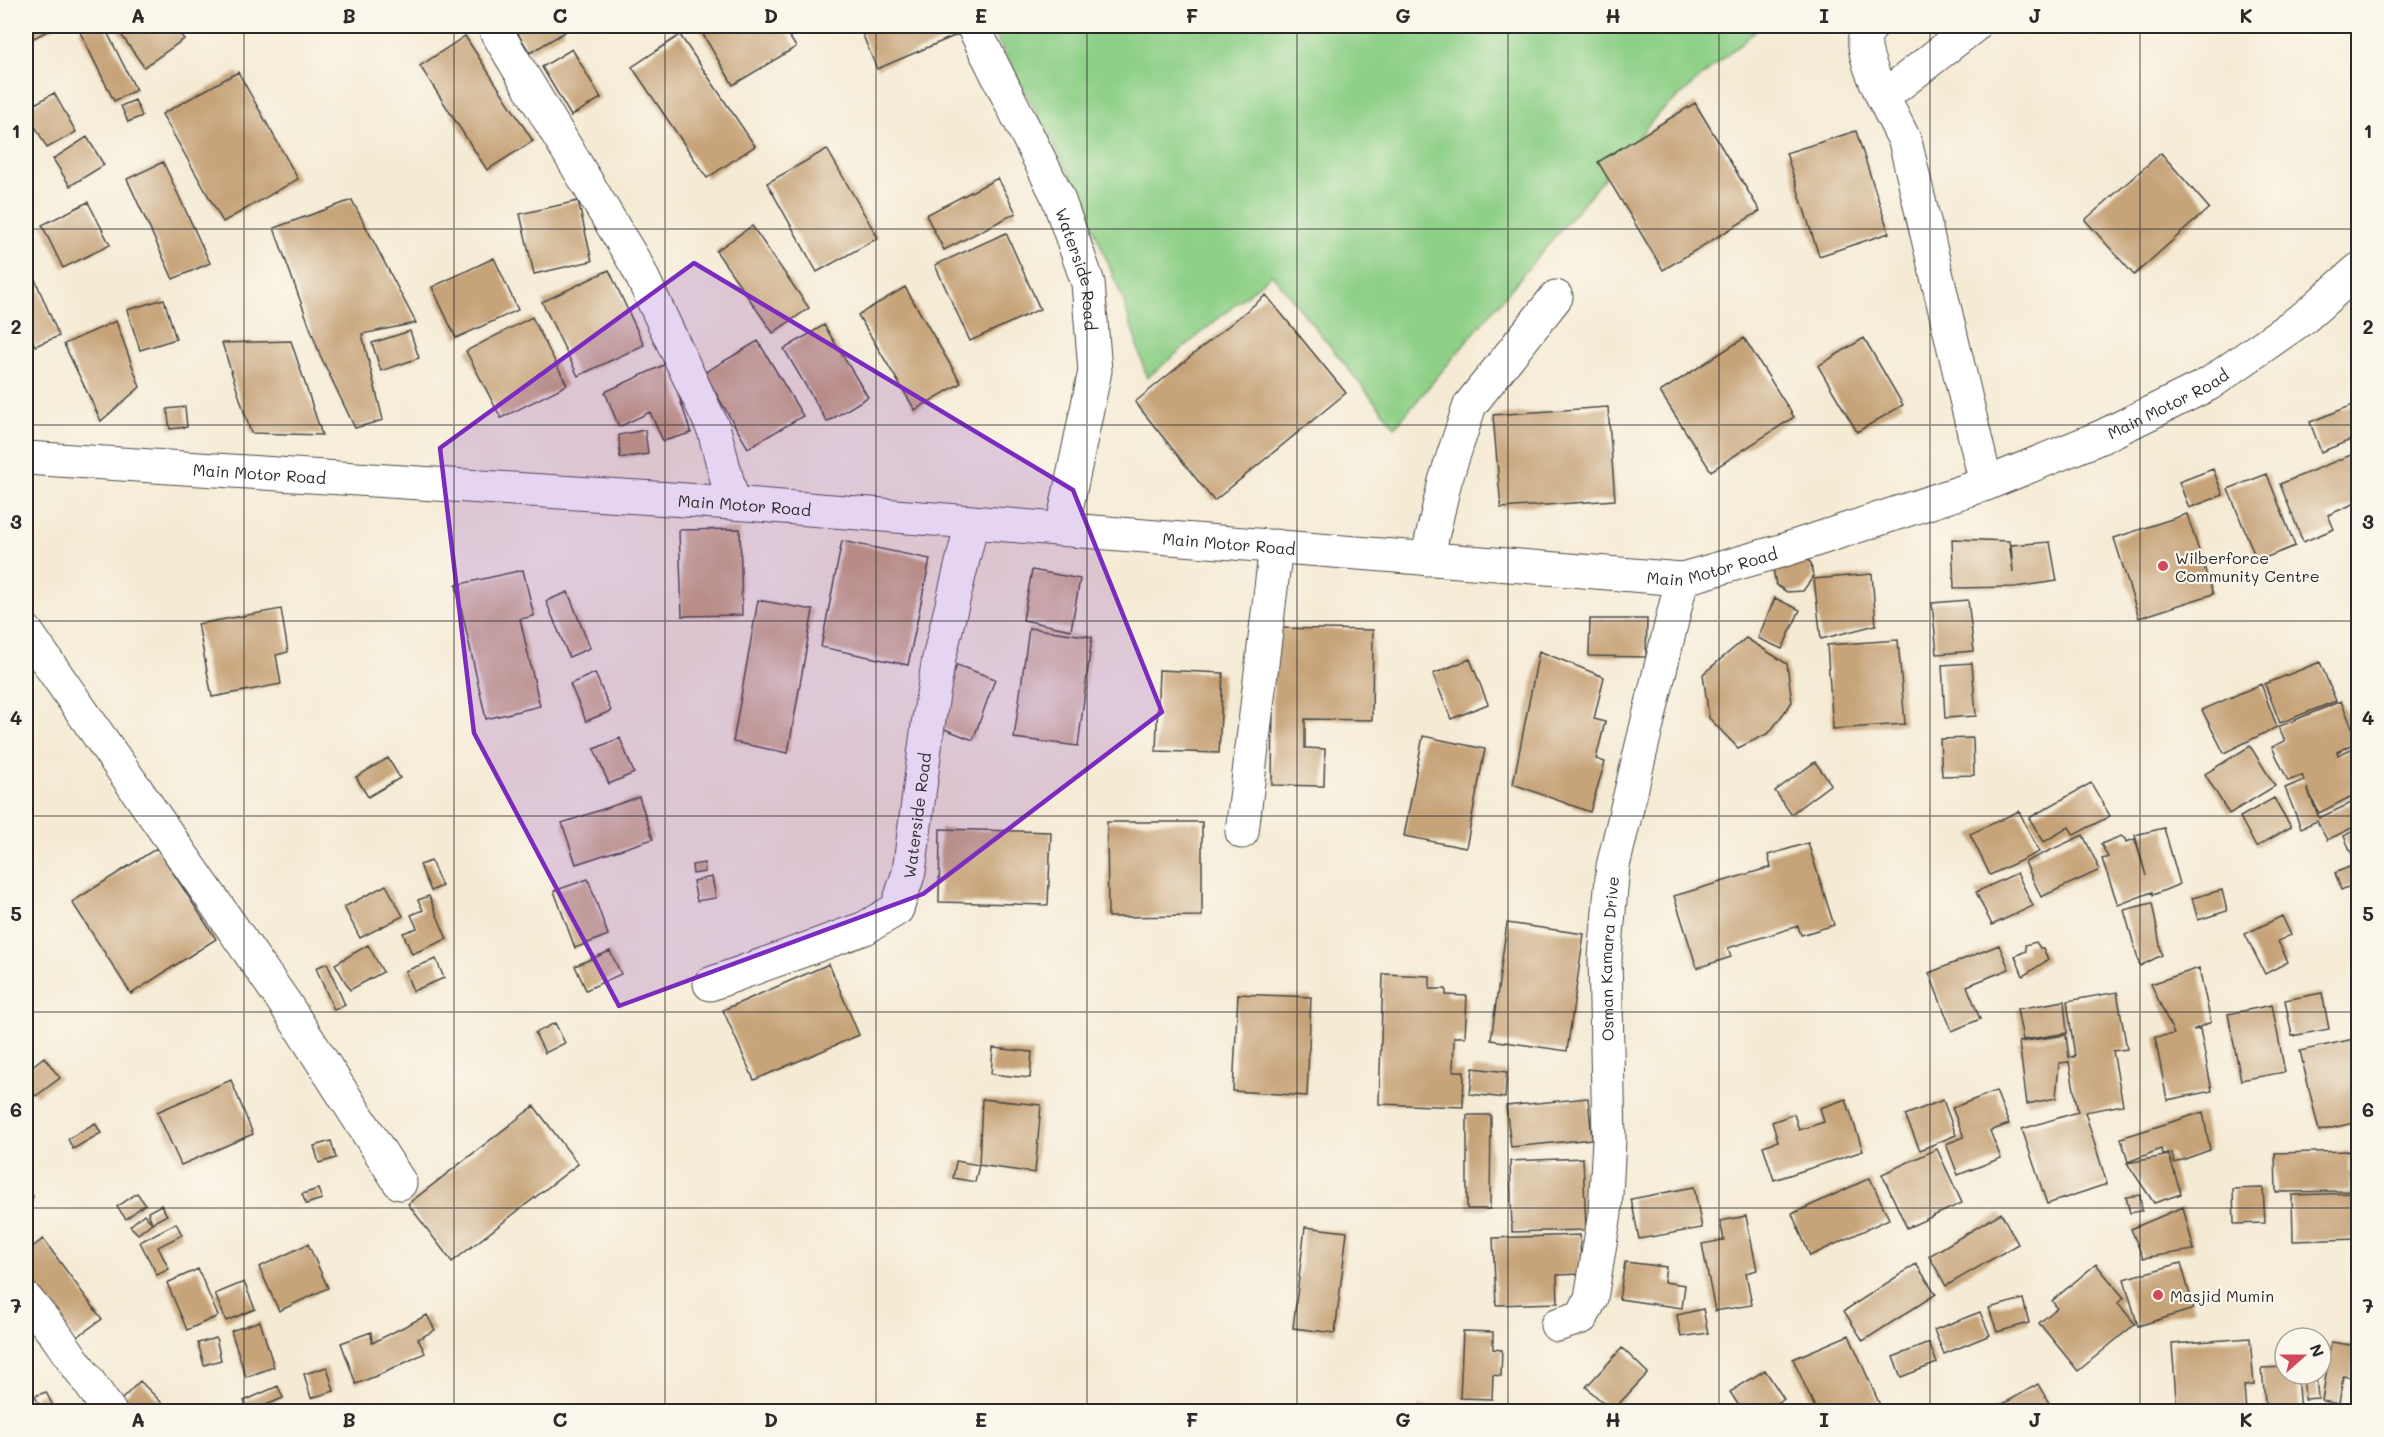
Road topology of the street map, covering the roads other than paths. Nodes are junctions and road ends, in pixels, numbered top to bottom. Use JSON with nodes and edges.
{"nodes":[{"id":1,"x":973,"y":26,"type":"edge"},
{"id":2,"x":1872,"y":26,"type":"edge"},
{"id":3,"x":1974,"y":26,"type":"edge"},
{"id":4,"x":496,"y":31,"type":"dead end"},
{"id":5,"x":1883,"y":97,"type":"junction"},
{"id":6,"x":2358,"y":270,"type":"edge"},
{"id":7,"x":1556,"y":297,"type":"dead end"},
{"id":8,"x":26,"y":458,"type":"edge"},
{"id":9,"x":1986,"y":484,"type":"junction"},
{"id":10,"x":734,"y":503,"type":"junction"},
{"id":11,"x":972,"y":522,"type":"junction"},
{"id":12,"x":1062,"y":529,"type":"junction"},
{"id":13,"x":1276,"y":546,"type":"junction"},
{"id":14,"x":1427,"y":559,"type":"junction"},
{"id":15,"x":1682,"y":579,"type":"junction"},
{"id":16,"x":26,"y":631,"type":"edge"},
{"id":17,"x":1242,"y":832,"type":"dead end"},
{"id":18,"x":710,"y":984,"type":"dead end"},
{"id":19,"x":400,"y":1183,"type":"dead end"},
{"id":20,"x":26,"y":1299,"type":"edge"},
{"id":21,"x":1557,"y":1325,"type":"dead end"},
{"id":22,"x":110,"y":1412,"type":"edge"}],
"edges":[{"from":1,"to":12,"type":"street","name":"Waterside Road"},
{"from":2,"to":5,"type":"street"},
{"from":3,"to":5,"type":"street"},
{"from":4,"to":10,"type":"street"},
{"from":5,"to":9,"type":"street"},
{"from":6,"to":9,"type":"street","name":"Main Motor Road"},
{"from":7,"to":14,"type":"street"},
{"from":8,"to":10,"type":"street","name":"Main Motor Road"},
{"from":9,"to":15,"type":"street","name":"Main Motor Road"},
{"from":10,"to":11,"type":"street","name":"Main Motor Road"},
{"from":11,"to":12,"type":"street","name":"Main Motor Road"},
{"from":11,"to":18,"type":"street","name":"Waterside Road"},
{"from":12,"to":13,"type":"street","name":"Main Motor Road"},
{"from":13,"to":14,"type":"street","name":"Main Motor Road"},
{"from":13,"to":17,"type":"street"},
{"from":14,"to":15,"type":"street","name":"Main Motor Road"},
{"from":15,"to":21,"type":"street","name":"Osman Kamara Drive"},
{"from":16,"to":19,"type":"street"},
{"from":20,"to":22,"type":"street"}]}
